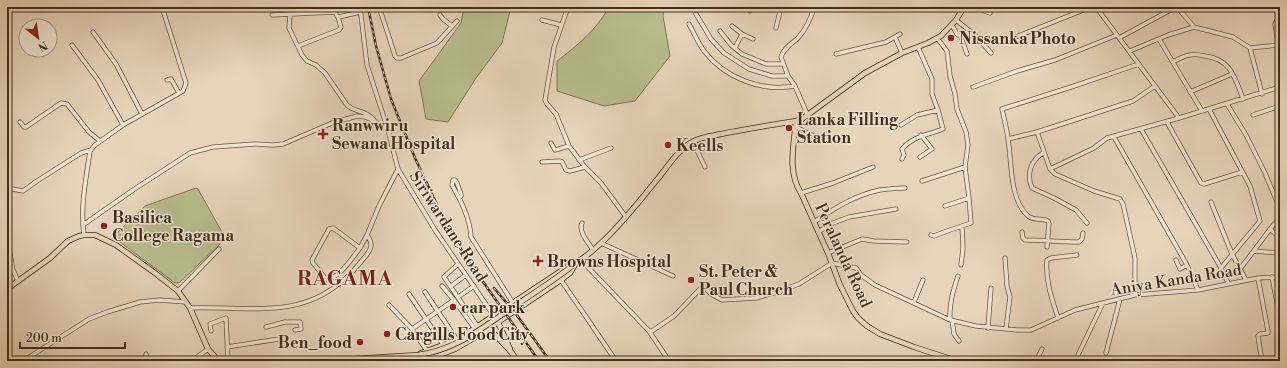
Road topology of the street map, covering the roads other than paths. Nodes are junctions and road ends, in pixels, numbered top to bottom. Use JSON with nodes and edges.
{"nodes":[{"id":1,"x":162,"y":7,"type":"edge"},
{"id":2,"x":360,"y":7,"type":"edge"},
{"id":3,"x":378,"y":7,"type":"edge"},
{"id":4,"x":568,"y":7,"type":"edge"},
{"id":5,"x":781,"y":7,"type":"edge"},
{"id":6,"x":814,"y":7,"type":"edge"},
{"id":7,"x":964,"y":7,"type":"edge"},
{"id":8,"x":973,"y":7,"type":"edge"},
{"id":9,"x":1090,"y":7,"type":"edge"},
{"id":10,"x":1096,"y":7,"type":"edge"},
{"id":11,"x":1108,"y":7,"type":"edge"},
{"id":12,"x":1177,"y":7,"type":"edge"},
{"id":13,"x":360,"y":12,"type":"junction"},
{"id":14,"x":1100,"y":12,"type":"junction"},
{"id":15,"x":990,"y":13,"type":"dead end"},
{"id":16,"x":290,"y":14,"type":"junction"},
{"id":17,"x":696,"y":14,"type":"dead end"},
{"id":18,"x":272,"y":15,"type":"dead end"},
{"id":19,"x":440,"y":15,"type":"dead end"},
{"id":20,"x":1280,"y":15,"type":"edge"},
{"id":21,"x":338,"y":16,"type":"junction"},
{"id":22,"x":542,"y":20,"type":"dead end"},
{"id":23,"x":956,"y":20,"type":"junction"},
{"id":24,"x":456,"y":21,"type":"dead end"},
{"id":25,"x":689,"y":24,"type":"dead end"},
{"id":26,"x":561,"y":25,"type":"junction"},
{"id":27,"x":952,"y":25,"type":"junction"},
{"id":28,"x":452,"y":26,"type":"junction"},
{"id":29,"x":732,"y":26,"type":"dead end"},
{"id":30,"x":1194,"y":27,"type":"junction"},
{"id":31,"x":776,"y":28,"type":"dead end"},
{"id":32,"x":720,"y":31,"type":"dead end"},
{"id":33,"x":93,"y":32,"type":"dead end"},
{"id":34,"x":742,"y":34,"type":"junction"},
{"id":35,"x":900,"y":34,"type":"dead end"},
{"id":36,"x":1278,"y":34,"type":"edge"},
{"id":37,"x":895,"y":37,"type":"junction"},
{"id":38,"x":1118,"y":37,"type":"junction"},
{"id":39,"x":937,"y":38,"type":"junction"},
{"id":40,"x":1016,"y":38,"type":"dead end"},
{"id":41,"x":753,"y":39,"type":"dead end"},
{"id":42,"x":1159,"y":39,"type":"junction"},
{"id":43,"x":1278,"y":45,"type":"junction"},
{"id":44,"x":72,"y":46,"type":"dead end"},
{"id":45,"x":298,"y":46,"type":"junction"},
{"id":46,"x":918,"y":46,"type":"junction"},
{"id":47,"x":735,"y":48,"type":"junction"},
{"id":48,"x":1250,"y":48,"type":"junction"},
{"id":49,"x":1130,"y":51,"type":"junction"},
{"id":50,"x":1279,"y":51,"type":"edge"},
{"id":51,"x":902,"y":53,"type":"junction"},
{"id":52,"x":991,"y":53,"type":"dead end"},
{"id":53,"x":836,"y":54,"type":"dead end"},
{"id":54,"x":967,"y":54,"type":"dead end"},
{"id":55,"x":1280,"y":56,"type":"edge"},
{"id":56,"x":1173,"y":62,"type":"junction"},
{"id":57,"x":783,"y":64,"type":"junction"},
{"id":58,"x":1139,"y":64,"type":"junction"},
{"id":59,"x":1232,"y":74,"type":"junction"},
{"id":60,"x":788,"y":76,"type":"junction"},
{"id":61,"x":167,"y":80,"type":"dead end"},
{"id":62,"x":795,"y":86,"type":"junction"},
{"id":63,"x":1155,"y":86,"type":"junction"},
{"id":64,"x":973,"y":87,"type":"dead end"},
{"id":65,"x":1280,"y":87,"type":"edge"},
{"id":66,"x":1190,"y":92,"type":"junction"},
{"id":67,"x":179,"y":93,"type":"junction"},
{"id":68,"x":1262,"y":94,"type":"junction"},
{"id":69,"x":1243,"y":99,"type":"junction"},
{"id":70,"x":1227,"y":104,"type":"junction"},
{"id":71,"x":1280,"y":106,"type":"edge"},
{"id":72,"x":1209,"y":109,"type":"junction"},
{"id":73,"x":938,"y":110,"type":"junction"},
{"id":74,"x":1202,"y":111,"type":"junction"},
{"id":75,"x":142,"y":114,"type":"junction"},
{"id":76,"x":1253,"y":115,"type":"dead end"},
{"id":77,"x":808,"y":116,"type":"junction"},
{"id":78,"x":1179,"y":118,"type":"junction"},
{"id":79,"x":374,"y":121,"type":"junction"},
{"id":80,"x":796,"y":121,"type":"junction"},
{"id":81,"x":20,"y":122,"type":"dead end"},
{"id":82,"x":1167,"y":122,"type":"junction"},
{"id":83,"x":123,"y":124,"type":"junction"},
{"id":84,"x":901,"y":125,"type":"dead end"},
{"id":85,"x":796,"y":127,"type":"junction"},
{"id":86,"x":1141,"y":129,"type":"junction"},
{"id":87,"x":388,"y":130,"type":"junction"},
{"id":88,"x":1037,"y":132,"type":"junction"},
{"id":89,"x":921,"y":135,"type":"junction"},
{"id":90,"x":1114,"y":137,"type":"junction"},
{"id":91,"x":1008,"y":139,"type":"junction"},
{"id":92,"x":100,"y":141,"type":"junction"},
{"id":93,"x":823,"y":141,"type":"dead end"},
{"id":94,"x":693,"y":142,"type":"junction"},
{"id":95,"x":550,"y":143,"type":"dead end"},
{"id":96,"x":569,"y":146,"type":"junction"},
{"id":97,"x":611,"y":148,"type":"dead end"},
{"id":98,"x":91,"y":150,"type":"junction"},
{"id":99,"x":1043,"y":153,"type":"junction"},
{"id":100,"x":920,"y":157,"type":"dead end"},
{"id":101,"x":902,"y":159,"type":"dead end"},
{"id":102,"x":579,"y":160,"type":"junction"},
{"id":103,"x":542,"y":162,"type":"dead end"},
{"id":104,"x":585,"y":167,"type":"junction"},
{"id":105,"x":705,"y":167,"type":"dead end"},
{"id":106,"x":873,"y":167,"type":"dead end"},
{"id":107,"x":965,"y":167,"type":"junction"},
{"id":108,"x":398,"y":169,"type":"junction"},
{"id":109,"x":1050,"y":169,"type":"junction"},
{"id":110,"x":1242,"y":172,"type":"junction"},
{"id":111,"x":922,"y":181,"type":"dead end"},
{"id":112,"x":7,"y":188,"type":"edge"},
{"id":113,"x":905,"y":188,"type":"dead end"},
{"id":114,"x":801,"y":193,"type":"junction"},
{"id":115,"x":459,"y":198,"type":"dead end"},
{"id":116,"x":970,"y":198,"type":"junction"},
{"id":117,"x":1211,"y":202,"type":"dead end"},
{"id":118,"x":1278,"y":204,"type":"dead end"},
{"id":119,"x":945,"y":206,"type":"dead end"},
{"id":120,"x":896,"y":209,"type":"dead end"},
{"id":121,"x":626,"y":217,"type":"junction"},
{"id":122,"x":582,"y":222,"type":"dead end"},
{"id":123,"x":814,"y":222,"type":"junction"},
{"id":124,"x":1087,"y":223,"type":"dead end"},
{"id":125,"x":1274,"y":224,"type":"dead end"},
{"id":126,"x":83,"y":226,"type":"junction"},
{"id":127,"x":962,"y":226,"type":"junction"},
{"id":128,"x":1270,"y":229,"type":"junction"},
{"id":129,"x":818,"y":232,"type":"junction"},
{"id":130,"x":1022,"y":232,"type":"dead end"},
{"id":131,"x":1083,"y":233,"type":"dead end"},
{"id":132,"x":84,"y":234,"type":"junction"},
{"id":133,"x":367,"y":235,"type":"junction"},
{"id":134,"x":932,"y":235,"type":"dead end"},
{"id":135,"x":7,"y":237,"type":"edge"},
{"id":136,"x":1280,"y":238,"type":"edge"},
{"id":137,"x":1047,"y":240,"type":"junction"},
{"id":138,"x":601,"y":242,"type":"junction"},
{"id":139,"x":907,"y":242,"type":"dead end"},
{"id":140,"x":1047,"y":247,"type":"dead end"},
{"id":141,"x":360,"y":248,"type":"junction"},
{"id":142,"x":219,"y":249,"type":"dead end"},
{"id":143,"x":593,"y":250,"type":"junction"},
{"id":144,"x":1254,"y":251,"type":"junction"},
{"id":145,"x":828,"y":253,"type":"junction"},
{"id":146,"x":1280,"y":253,"type":"edge"},
{"id":147,"x":1232,"y":254,"type":"junction"},
{"id":148,"x":1077,"y":256,"type":"dead end"},
{"id":149,"x":1005,"y":258,"type":"dead end"},
{"id":150,"x":581,"y":260,"type":"junction"},
{"id":151,"x":1176,"y":260,"type":"dead end"},
{"id":152,"x":576,"y":263,"type":"junction"},
{"id":153,"x":832,"y":263,"type":"junction"},
{"id":154,"x":458,"y":264,"type":"junction"},
{"id":155,"x":961,"y":265,"type":"dead end"},
{"id":156,"x":1187,"y":265,"type":"junction"},
{"id":157,"x":1221,"y":268,"type":"junction"},
{"id":158,"x":1240,"y":269,"type":"junction"},
{"id":159,"x":466,"y":275,"type":"junction"},
{"id":160,"x":673,"y":276,"type":"dead end"},
{"id":161,"x":958,"y":276,"type":"dead end"},
{"id":162,"x":1272,"y":277,"type":"junction"},
{"id":163,"x":1280,"y":277,"type":"edge"},
{"id":164,"x":1258,"y":278,"type":"junction"},
{"id":165,"x":561,"y":280,"type":"junction"},
{"id":166,"x":923,"y":280,"type":"dead end"},
{"id":167,"x":1246,"y":280,"type":"junction"},
{"id":168,"x":18,"y":281,"type":"junction"},
{"id":169,"x":1228,"y":283,"type":"junction"},
{"id":170,"x":442,"y":286,"type":"dead end"},
{"id":171,"x":450,"y":286,"type":"junction"},
{"id":172,"x":474,"y":286,"type":"junction"},
{"id":173,"x":991,"y":288,"type":"dead end"},
{"id":174,"x":7,"y":289,"type":"edge"},
{"id":175,"x":1198,"y":290,"type":"junction"},
{"id":176,"x":178,"y":291,"type":"junction"},
{"id":177,"x":425,"y":292,"type":"dead end"},
{"id":178,"x":409,"y":294,"type":"dead end"},
{"id":179,"x":1135,"y":295,"type":"junction"},
{"id":180,"x":456,"y":298,"type":"junction"},
{"id":181,"x":1120,"y":299,"type":"junction"},
{"id":182,"x":186,"y":302,"type":"junction"},
{"id":183,"x":914,"y":302,"type":"junction"},
{"id":184,"x":513,"y":303,"type":"junction"},
{"id":185,"x":1103,"y":303,"type":"junction"},
{"id":186,"x":389,"y":305,"type":"dead end"},
{"id":187,"x":190,"y":308,"type":"junction"},
{"id":188,"x":438,"y":311,"type":"junction"},
{"id":189,"x":494,"y":316,"type":"junction"},
{"id":190,"x":1058,"y":318,"type":"junction"},
{"id":191,"x":1280,"y":318,"type":"edge"},
{"id":192,"x":427,"y":319,"type":"junction"},
{"id":193,"x":951,"y":320,"type":"junction"},
{"id":194,"x":485,"y":322,"type":"junction"},
{"id":195,"x":498,"y":322,"type":"junction"},
{"id":196,"x":266,"y":327,"type":"dead end"},
{"id":197,"x":476,"y":328,"type":"junction"},
{"id":198,"x":489,"y":328,"type":"junction"},
{"id":199,"x":988,"y":328,"type":"junction"},
{"id":200,"x":412,"y":329,"type":"junction"},
{"id":201,"x":1006,"y":329,"type":"junction"},
{"id":202,"x":295,"y":330,"type":"dead end"},
{"id":203,"x":211,"y":331,"type":"dead end"},
{"id":204,"x":649,"y":332,"type":"junction"},
{"id":205,"x":280,"y":339,"type":"dead end"},
{"id":206,"x":457,"y":340,"type":"junction"},
{"id":207,"x":959,"y":341,"type":"dead end"},
{"id":208,"x":444,"y":346,"type":"junction"},
{"id":209,"x":227,"y":347,"type":"junction"},
{"id":210,"x":208,"y":349,"type":"junction"},
{"id":211,"x":1042,"y":350,"type":"dead end"},
{"id":212,"x":427,"y":351,"type":"junction"},
{"id":213,"x":512,"y":353,"type":"junction"},
{"id":214,"x":1106,"y":353,"type":"dead end"},
{"id":215,"x":146,"y":354,"type":"dead end"},
{"id":216,"x":418,"y":355,"type":"junction"},
{"id":217,"x":1078,"y":355,"type":"dead end"},
{"id":218,"x":405,"y":356,"type":"junction"},
{"id":219,"x":411,"y":356,"type":"junction"},
{"id":220,"x":436,"y":356,"type":"junction"},
{"id":221,"x":24,"y":361,"type":"edge"},
{"id":222,"x":146,"y":361,"type":"edge"},
{"id":223,"x":192,"y":361,"type":"edge"},
{"id":224,"x":222,"y":361,"type":"edge"},
{"id":225,"x":228,"y":361,"type":"edge"},
{"id":226,"x":320,"y":361,"type":"edge"},
{"id":227,"x":401,"y":361,"type":"edge"},
{"id":228,"x":409,"y":361,"type":"edge"},
{"id":229,"x":441,"y":361,"type":"edge"},
{"id":230,"x":517,"y":361,"type":"edge"},
{"id":231,"x":616,"y":361,"type":"edge"},
{"id":232,"x":669,"y":361,"type":"edge"},
{"id":233,"x":957,"y":361,"type":"edge"},
{"id":234,"x":1036,"y":361,"type":"edge"},
{"id":235,"x":1262,"y":361,"type":"edge"}],
"edges":[{"from":1,"to":67,"type":"street"},
{"from":2,"to":13,"type":"street","name":"Siriwardane Road"},
{"from":3,"to":28,"type":"street"},
{"from":4,"to":26,"type":"street"},
{"from":5,"to":31,"type":"street"},
{"from":6,"to":57,"type":"street"},
{"from":7,"to":23,"type":"main road"},
{"from":8,"to":15,"type":"street"},
{"from":9,"to":40,"type":"street"},
{"from":10,"to":14,"type":"street"},
{"from":11,"to":14,"type":"street"},
{"from":12,"to":30,"type":"street"},
{"from":12,"to":38,"type":"street"},
{"from":13,"to":21,"type":"street"},
{"from":13,"to":87,"type":"street","name":"Siriwardane Road"},
{"from":14,"to":38,"type":"street"},
{"from":16,"to":18,"type":"street"},
{"from":16,"to":21,"type":"street"},
{"from":16,"to":45,"type":"street"},
{"from":17,"to":60,"type":"street"},
{"from":19,"to":28,"type":"street"},
{"from":20,"to":36,"type":"street"},
{"from":21,"to":45,"type":"street"},
{"from":22,"to":26,"type":"street"},
{"from":23,"to":27,"type":"main road"},
{"from":23,"to":52,"type":"street"},
{"from":24,"to":28,"type":"street"},
{"from":25,"to":62,"type":"street"},
{"from":26,"to":96,"type":"street"},
{"from":27,"to":39,"type":"main road"},
{"from":27,"to":54,"type":"street"},
{"from":29,"to":34,"type":"street"},
{"from":30,"to":42,"type":"street"},
{"from":30,"to":48,"type":"street"},
{"from":32,"to":47,"type":"street"},
{"from":33,"to":75,"type":"street"},
{"from":34,"to":41,"type":"street"},
{"from":34,"to":47,"type":"street"},
{"from":35,"to":37,"type":"street"},
{"from":36,"to":43,"type":"street"},
{"from":37,"to":51,"type":"street"},
{"from":37,"to":53,"type":"street"},
{"from":38,"to":49,"type":"street"},
{"from":38,"to":64,"type":"street"},
{"from":39,"to":46,"type":"main road"},
{"from":39,"to":107,"type":"street"},
{"from":42,"to":49,"type":"street"},
{"from":42,"to":56,"type":"street"},
{"from":43,"to":48,"type":"street"},
{"from":43,"to":50,"type":"street"},
{"from":44,"to":83,"type":"street"},
{"from":45,"to":79,"type":"street"},
{"from":46,"to":51,"type":"main road"},
{"from":46,"to":73,"type":"street"},
{"from":47,"to":57,"type":"street"},
{"from":48,"to":68,"type":"street"},
{"from":49,"to":58,"type":"street"},
{"from":50,"to":55,"type":"street"},
{"from":51,"to":77,"type":"main road"},
{"from":56,"to":59,"type":"street"},
{"from":56,"to":66,"type":"street"},
{"from":57,"to":60,"type":"street"},
{"from":58,"to":63,"type":"street"},
{"from":58,"to":91,"type":"street"},
{"from":59,"to":66,"type":"street"},
{"from":59,"to":69,"type":"street"},
{"from":60,"to":62,"type":"street"},
{"from":61,"to":67,"type":"street"},
{"from":62,"to":77,"type":"street"},
{"from":63,"to":78,"type":"street"},
{"from":63,"to":88,"type":"street"},
{"from":65,"to":68,"type":"street"},
{"from":66,"to":74,"type":"street"},
{"from":67,"to":75,"type":"street"},
{"from":68,"to":69,"type":"street"},
{"from":69,"to":70,"type":"street"},
{"from":70,"to":72,"type":"street"},
{"from":70,"to":118,"type":"street"},
{"from":71,"to":76,"type":"street"},
{"from":72,"to":74,"type":"street"},
{"from":72,"to":110,"type":"street"},
{"from":73,"to":84,"type":"street"},
{"from":73,"to":89,"type":"street"},
{"from":74,"to":78,"type":"street"},
{"from":75,"to":83,"type":"street"},
{"from":77,"to":80,"type":"main road"},
{"from":78,"to":82,"type":"street"},
{"from":79,"to":87,"type":"street"},
{"from":79,"to":126,"type":"street"},
{"from":80,"to":85,"type":"main road","name":"Peralanda Road"},
{"from":80,"to":94,"type":"main road"},
{"from":81,"to":92,"type":"street"},
{"from":82,"to":86,"type":"street"},
{"from":82,"to":110,"type":"street"},
{"from":83,"to":92,"type":"street"},
{"from":85,"to":93,"type":"street"},
{"from":85,"to":114,"type":"main road","name":"Peralanda Road"},
{"from":86,"to":90,"type":"street"},
{"from":86,"to":157,"type":"street"},
{"from":87,"to":108,"type":"street","name":"Siriwardane Road"},
{"from":88,"to":91,"type":"street"},
{"from":88,"to":99,"type":"street"},
{"from":89,"to":100,"type":"street"},
{"from":89,"to":101,"type":"street"},
{"from":90,"to":109,"type":"street"},
{"from":90,"to":156,"type":"street"},
{"from":91,"to":137,"type":"street"},
{"from":92,"to":98,"type":"street"},
{"from":94,"to":105,"type":"street"},
{"from":94,"to":121,"type":"main road"},
{"from":95,"to":96,"type":"street"},
{"from":96,"to":102,"type":"street"},
{"from":97,"to":102,"type":"street"},
{"from":98,"to":112,"type":"street"},
{"from":98,"to":126,"type":"street"},
{"from":99,"to":109,"type":"street"},
{"from":99,"to":124,"type":"street"},
{"from":102,"to":104,"type":"street"},
{"from":103,"to":104,"type":"street"},
{"from":104,"to":121,"type":"street"},
{"from":106,"to":114,"type":"street"},
{"from":107,"to":111,"type":"street"},
{"from":107,"to":116,"type":"street"},
{"from":108,"to":133,"type":"street"},
{"from":108,"to":154,"type":"street","name":"Siriwardane Road"},
{"from":109,"to":179,"type":"street"},
{"from":110,"to":147,"type":"street"},
{"from":113,"to":123,"type":"street"},
{"from":114,"to":123,"type":"main road","name":"Peralanda Road"},
{"from":115,"to":184,"type":"street"},
{"from":116,"to":119,"type":"street"},
{"from":116,"to":127,"type":"street"},
{"from":117,"to":147,"type":"street"},
{"from":120,"to":129,"type":"street"},
{"from":121,"to":138,"type":"main road"},
{"from":122,"to":143,"type":"street"},
{"from":123,"to":129,"type":"main road","name":"Peralanda Road"},
{"from":125,"to":128,"type":"street"},
{"from":126,"to":132,"type":"street"},
{"from":127,"to":134,"type":"street"},
{"from":127,"to":155,"type":"street"},
{"from":128,"to":136,"type":"street"},
{"from":128,"to":144,"type":"street"},
{"from":129,"to":145,"type":"main road","name":"Peralanda Road"},
{"from":130,"to":137,"type":"street"},
{"from":131,"to":137,"type":"street"},
{"from":132,"to":168,"type":"main road"},
{"from":132,"to":176,"type":"main road"},
{"from":133,"to":141,"type":"street"},
{"from":133,"to":187,"type":"street"},
{"from":135,"to":168,"type":"street"},
{"from":137,"to":140,"type":"street"},
{"from":138,"to":143,"type":"main road"},
{"from":138,"to":160,"type":"street"},
{"from":139,"to":145,"type":"street"},
{"from":141,"to":141,"type":"street"},
{"from":142,"to":176,"type":"street"},
{"from":143,"to":150,"type":"main road"},
{"from":144,"to":146,"type":"street"},
{"from":144,"to":158,"type":"street"},
{"from":145,"to":153,"type":"main road","name":"Peralanda Road"},
{"from":147,"to":157,"type":"street"},
{"from":147,"to":158,"type":"street"},
{"from":148,"to":190,"type":"street"},
{"from":149,"to":201,"type":"street"},
{"from":150,"to":152,"type":"main road"},
{"from":150,"to":204,"type":"street"},
{"from":151,"to":156,"type":"street"},
{"from":152,"to":165,"type":"main road"},
{"from":152,"to":184,"type":"main road"},
{"from":152,"to":216,"type":"main road","bridge":true},
{"from":153,"to":183,"type":"street","name":"Aniya Kanda Road"},
{"from":153,"to":204,"type":"street"},
{"from":153,"to":233,"type":"main road","name":"Peralanda Road"},
{"from":154,"to":159,"type":"street","name":"Siriwardane Road"},
{"from":154,"to":171,"type":"street"},
{"from":156,"to":175,"type":"street"},
{"from":157,"to":169,"type":"street"},
{"from":158,"to":167,"type":"street"},
{"from":159,"to":171,"type":"street"},
{"from":159,"to":172,"type":"street","name":"Siriwardane Road"},
{"from":161,"to":193,"type":"street"},
{"from":162,"to":163,"type":"street","name":"Aniya Kanda Road"},
{"from":162,"to":164,"type":"street","name":"Aniya Kanda Road"},
{"from":162,"to":191,"type":"street"},
{"from":164,"to":167,"type":"street","name":"Aniya Kanda Road"},
{"from":164,"to":235,"type":"street"},
{"from":165,"to":195,"type":"main road"},
{"from":165,"to":231,"type":"street"},
{"from":166,"to":183,"type":"street"},
{"from":167,"to":169,"type":"street","name":"Aniya Kanda Road"},
{"from":168,"to":174,"type":"main road"},
{"from":169,"to":175,"type":"street","name":"Aniya Kanda Road"},
{"from":170,"to":180,"type":"street"},
{"from":171,"to":180,"type":"street"},
{"from":172,"to":180,"type":"street"},
{"from":172,"to":189,"type":"street","name":"Siriwardane Road"},
{"from":173,"to":199,"type":"street"},
{"from":175,"to":179,"type":"street","name":"Aniya Kanda Road"},
{"from":176,"to":182,"type":"main road"},
{"from":177,"to":188,"type":"street"},
{"from":178,"to":192,"type":"street"},
{"from":179,"to":181,"type":"street","name":"Aniya Kanda Road"},
{"from":180,"to":188,"type":"street"},
{"from":180,"to":197,"type":"street"},
{"from":181,"to":185,"type":"street","name":"Aniya Kanda Road"},
{"from":181,"to":214,"type":"street"},
{"from":182,"to":187,"type":"main road"},
{"from":182,"to":221,"type":"street"},
{"from":183,"to":193,"type":"street","name":"Aniya Kanda Road"},
{"from":184,"to":189,"type":"main road"},
{"from":185,"to":190,"type":"street","name":"Aniya Kanda Road"},
{"from":185,"to":217,"type":"street"},
{"from":186,"to":200,"type":"street"},
{"from":187,"to":210,"type":"main road"},
{"from":188,"to":192,"type":"street"},
{"from":188,"to":206,"type":"street"},
{"from":189,"to":194,"type":"main road"},
{"from":189,"to":195,"type":"main road"},
{"from":190,"to":201,"type":"street","name":"Aniya Kanda Road"},
{"from":192,"to":200,"type":"street"},
{"from":192,"to":208,"type":"street"},
{"from":193,"to":199,"type":"street","name":"Aniya Kanda Road"},
{"from":193,"to":207,"type":"street"},
{"from":194,"to":197,"type":"main road"},
{"from":194,"to":198,"type":"main road"},
{"from":195,"to":198,"type":"main road"},
{"from":195,"to":213,"type":"main road"},
{"from":196,"to":202,"type":"street"},
{"from":197,"to":206,"type":"main road"},
{"from":198,"to":213,"type":"main road"},
{"from":198,"to":220,"type":"main road"},
{"from":199,"to":201,"type":"street","name":"Aniya Kanda Road"},
{"from":200,"to":212,"type":"street"},
{"from":203,"to":209,"type":"street"},
{"from":204,"to":232,"type":"street"},
{"from":205,"to":209,"type":"street"},
{"from":206,"to":208,"type":"main road"},
{"from":208,"to":212,"type":"main road"},
{"from":209,"to":225,"type":"street"},
{"from":210,"to":223,"type":"street"},
{"from":210,"to":224,"type":"main road"},
{"from":211,"to":234,"type":"street"},
{"from":212,"to":216,"type":"main road"},
{"from":213,"to":230,"type":"main road"},
{"from":215,"to":222,"type":"street"},
{"from":216,"to":219,"type":"main road"},
{"from":216,"to":220,"type":"main road"},
{"from":218,"to":219,"type":"main road"},
{"from":218,"to":226,"type":"main road"},
{"from":218,"to":227,"type":"street"},
{"from":219,"to":228,"type":"street"},
{"from":220,"to":229,"type":"street"}]}
